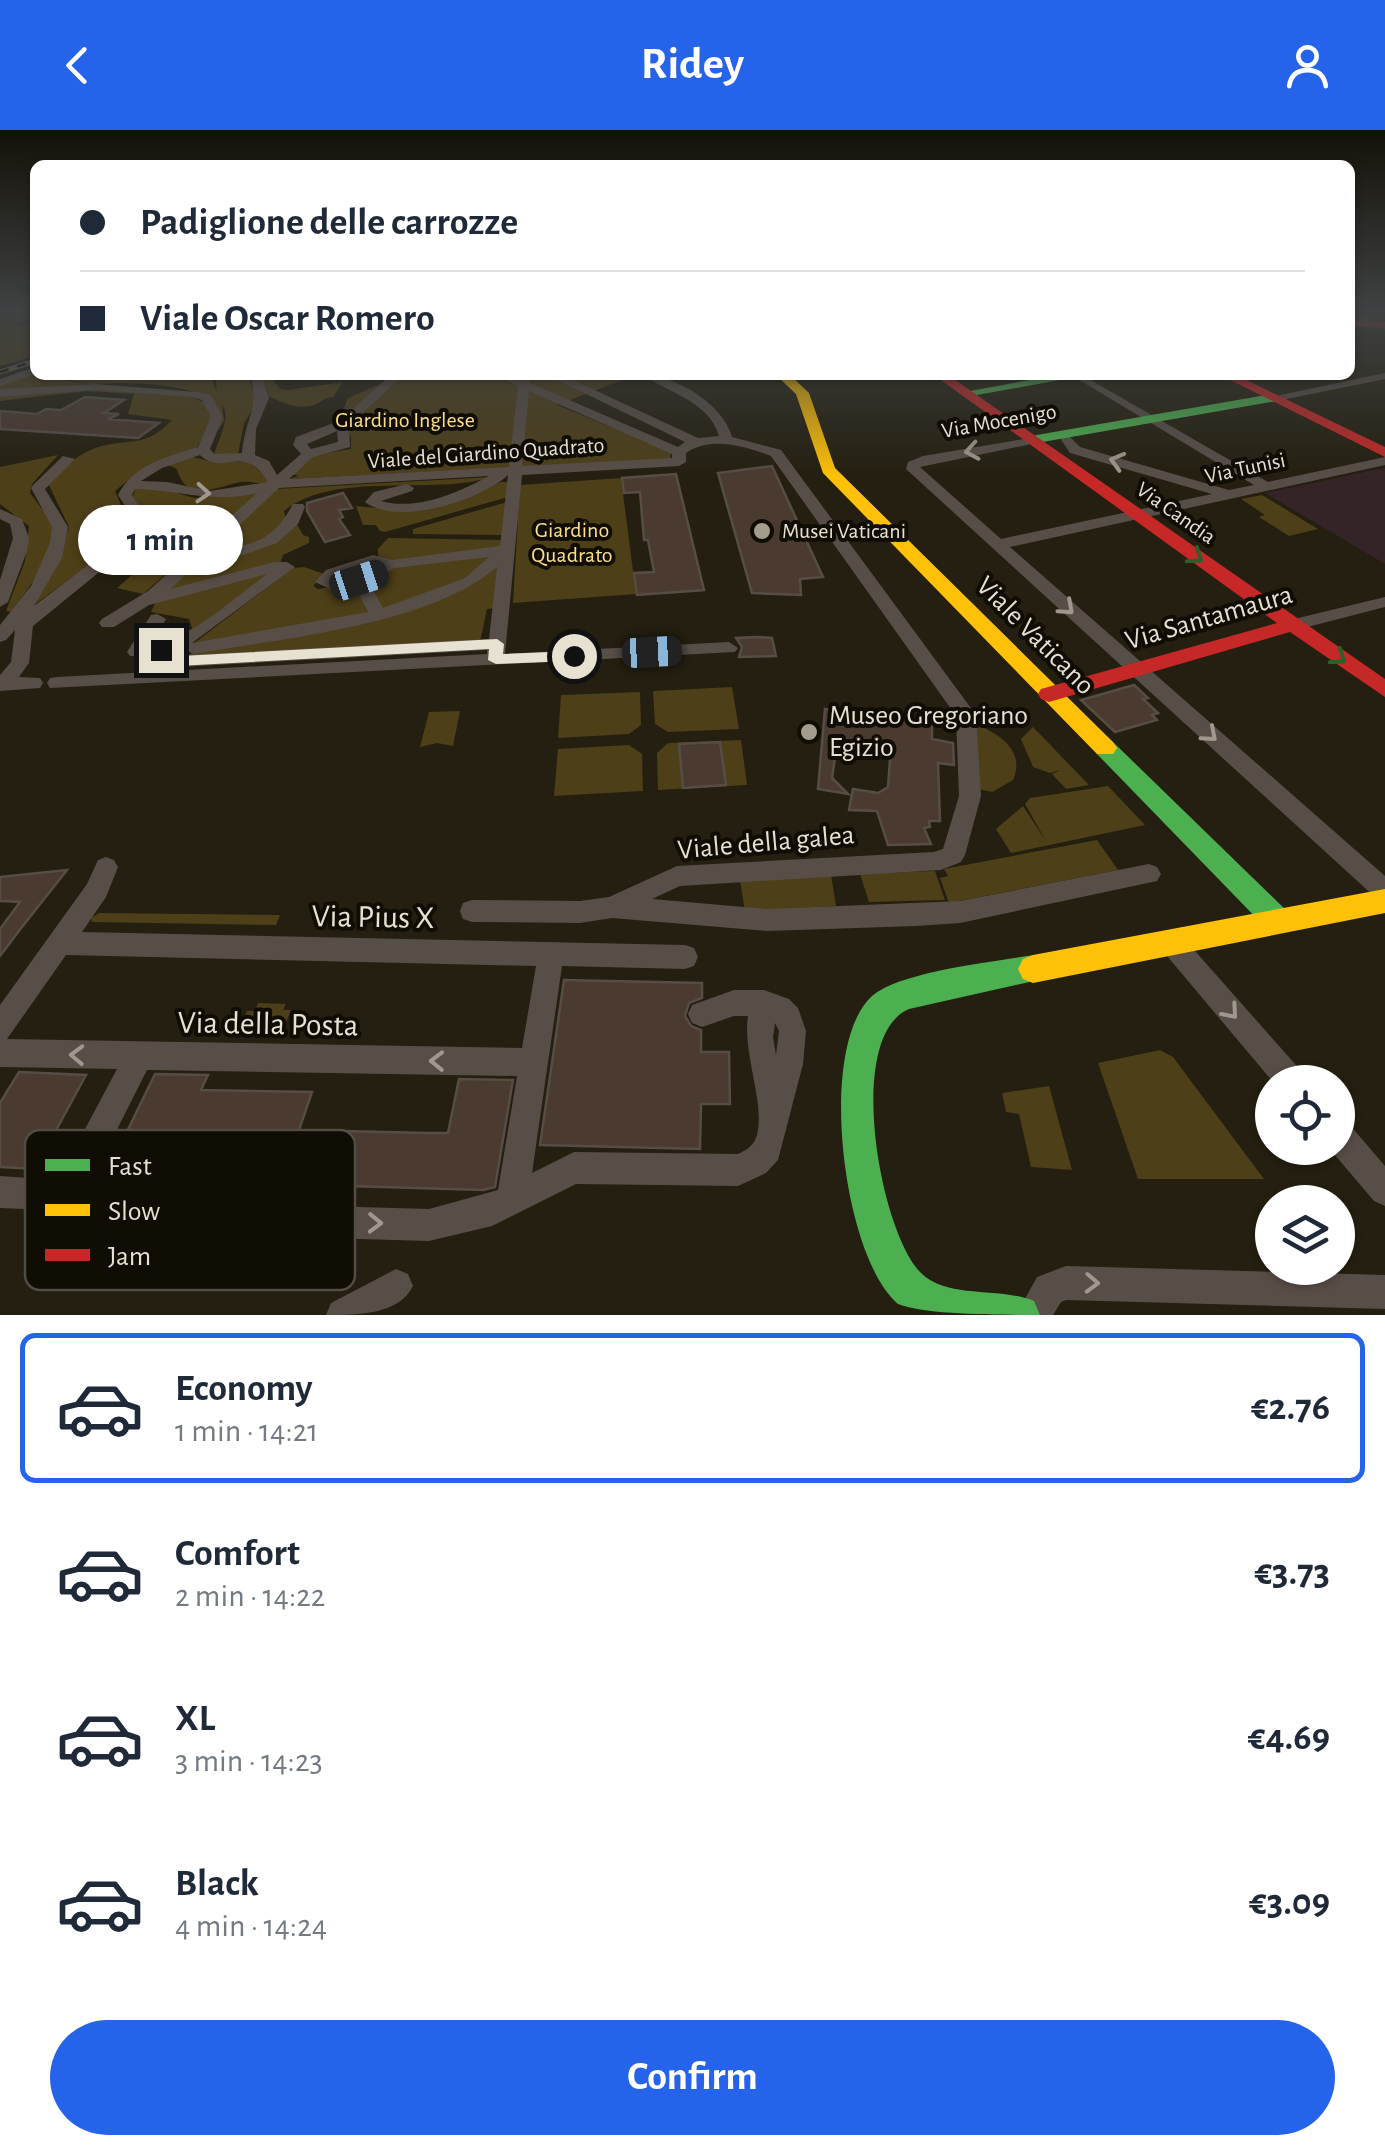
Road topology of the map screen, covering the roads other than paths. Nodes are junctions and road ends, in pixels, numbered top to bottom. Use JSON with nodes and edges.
{"nodes":[{"id":1,"x":1361,"y":369,"type":"dead end"},
{"id":2,"x":30,"y":372,"type":"edge"},
{"id":3,"x":1384,"y":377,"type":"edge"},
{"id":4,"x":258,"y":380,"type":"edge"},
{"id":5,"x":392,"y":380,"type":"edge"},
{"id":6,"x":525,"y":380,"type":"edge"},
{"id":7,"x":564,"y":380,"type":"edge"},
{"id":8,"x":658,"y":380,"type":"edge"},
{"id":9,"x":789,"y":380,"type":"edge"},
{"id":10,"x":947,"y":380,"type":"edge"},
{"id":11,"x":1048,"y":380,"type":"edge"},
{"id":12,"x":1085,"y":380,"type":"edge"},
{"id":13,"x":1236,"y":380,"type":"edge"},
{"id":14,"x":0,"y":383,"type":"edge"},
{"id":15,"x":0,"y":393,"type":"edge"},
{"id":16,"x":966,"y":394,"type":"junction"},
{"id":17,"x":1272,"y":398,"type":"junction"},
{"id":18,"x":573,"y":401,"type":"dead end"},
{"id":19,"x":1150,"y":420,"type":"junction"},
{"id":20,"x":674,"y":431,"type":"junction"},
{"id":21,"x":726,"y":439,"type":"junction"},
{"id":22,"x":1031,"y":440,"type":"junction"},
{"id":23,"x":695,"y":442,"type":"junction"},
{"id":24,"x":1065,"y":448,"type":"junction"},
{"id":25,"x":202,"y":450,"type":"junction"},
{"id":26,"x":679,"y":452,"type":"junction"},
{"id":27,"x":1385,"y":453,"type":"edge"},
{"id":28,"x":248,"y":457,"type":"junction"},
{"id":29,"x":68,"y":459,"type":"dead end"},
{"id":30,"x":1385,"y":461,"type":"edge"},
{"id":31,"x":503,"y":477,"type":"junction"},
{"id":32,"x":276,"y":484,"type":"junction"},
{"id":33,"x":129,"y":485,"type":"junction"},
{"id":34,"x":1265,"y":486,"type":"junction"},
{"id":35,"x":1226,"y":494,"type":"junction"},
{"id":36,"x":298,"y":507,"type":"dead end"},
{"id":37,"x":0,"y":512,"type":"edge"},
{"id":38,"x":1135,"y":514,"type":"junction"},
{"id":39,"x":997,"y":545,"type":"junction"},
{"id":40,"x":507,"y":550,"type":"junction"},
{"id":41,"x":199,"y":555,"type":"junction"},
{"id":42,"x":394,"y":564,"type":"dead end"},
{"id":43,"x":359,"y":580,"type":"dead end"},
{"id":44,"x":148,"y":598,"type":"junction"},
{"id":45,"x":0,"y":602,"type":"edge"},
{"id":46,"x":1385,"y":602,"type":"edge"},
{"id":47,"x":379,"y":616,"type":"junction"},
{"id":48,"x":157,"y":619,"type":"dead end"},
{"id":49,"x":108,"y":623,"type":"dead end"},
{"id":50,"x":1292,"y":626,"type":"junction"},
{"id":51,"x":0,"y":636,"type":"edge"},
{"id":52,"x":730,"y":648,"type":"dead end"},
{"id":53,"x":193,"y":649,"type":"dead end"},
{"id":54,"x":161,"y":650,"type":"junction"},
{"id":55,"x":496,"y":652,"type":"junction"},
{"id":56,"x":1136,"y":670,"type":"junction"},
{"id":57,"x":33,"y":683,"type":"dead end"},
{"id":58,"x":57,"y":683,"type":"dead end"},
{"id":59,"x":1,"y":684,"type":"edge"},
{"id":60,"x":1385,"y":690,"type":"edge"},
{"id":61,"x":1050,"y":694,"type":"junction"},
{"id":62,"x":106,"y":867,"type":"dead end"},
{"id":63,"x":1149,"y":874,"type":"dead end"},
{"id":64,"x":1385,"y":891,"type":"edge"},
{"id":65,"x":1385,"y":900,"type":"edge"},
{"id":66,"x":612,"y":907,"type":"junction"},
{"id":67,"x":472,"y":911,"type":"dead end"},
{"id":68,"x":1277,"y":920,"type":"junction"},
{"id":69,"x":1171,"y":942,"type":"junction"},
{"id":70,"x":60,"y":943,"type":"junction"},
{"id":71,"x":551,"y":954,"type":"junction"},
{"id":72,"x":684,"y":957,"type":"dead end"},
{"id":73,"x":702,"y":1014,"type":"dead end"},
{"id":74,"x":0,"y":1028,"type":"edge"},
{"id":75,"x":0,"y":1053,"type":"edge"},
{"id":76,"x":138,"y":1056,"type":"junction"},
{"id":77,"x":534,"y":1062,"type":"junction"},
{"id":78,"x":1277,"y":1065,"type":"edge"},
{"id":79,"x":100,"y":1130,"type":"edge"},
{"id":80,"x":1355,"y":1155,"type":"edge"},
{"id":81,"x":1385,"y":1190,"type":"edge"},
{"id":82,"x":0,"y":1192,"type":"edge"},
{"id":83,"x":25,"y":1194,"type":"edge"},
{"id":84,"x":512,"y":1199,"type":"junction"},
{"id":85,"x":355,"y":1223,"type":"edge"},
{"id":86,"x":396,"y":1286,"type":"dead end"},
{"id":87,"x":1385,"y":1292,"type":"edge"},
{"id":88,"x":343,"y":1315,"type":"edge"},
{"id":89,"x":1020,"y":1315,"type":"edge"},
{"id":90,"x":1034,"y":1315,"type":"edge"}],
"edges":[{"from":1,"to":3,"type":"street"},
{"from":2,"to":14,"type":"street"},
{"from":3,"to":17,"type":"street"},
{"from":4,"to":28,"type":"street"},
{"from":5,"to":32,"type":"street"},
{"from":6,"to":26,"type":"street"},
{"from":6,"to":31,"type":"street"},
{"from":7,"to":20,"type":"street"},
{"from":8,"to":21,"type":"street"},
{"from":9,"to":61,"type":"street","name":"Viale Vaticano"},
{"from":10,"to":16,"type":"street"},
{"from":11,"to":16,"type":"street"},
{"from":12,"to":19,"type":"street"},
{"from":13,"to":17,"type":"street"},
{"from":15,"to":25,"type":"street"},
{"from":16,"to":22,"type":"street"},
{"from":17,"to":19,"type":"street","name":"Via Mocenigo"},
{"from":17,"to":27,"type":"street"},
{"from":18,"to":20,"type":"street"},
{"from":19,"to":24,"type":"street","name":"Via Mocenigo"},
{"from":19,"to":34,"type":"street"},
{"from":20,"to":23,"type":"street"},
{"from":21,"to":23,"type":"street","name":"Viale del Giardino Quadrato"},
{"from":21,"to":66,"type":"street","name":"Viale della galea"},
{"from":22,"to":24,"type":"street","name":"Via Mocenigo"},
{"from":22,"to":39,"type":"street","name":"Via Mocenigo","one_way":true},
{"from":23,"to":26,"type":"street","name":"Viale del Giardino Quadrato"},
{"from":35,"to":24,"type":"street","one_way":true},
{"from":24,"to":38,"type":"street","name":"Via Candia"},
{"from":25,"to":28,"type":"street"},
{"from":25,"to":33,"type":"street"},
{"from":26,"to":31,"type":"street","name":"Viale del Giardino Quadrato"},
{"from":28,"to":32,"type":"street"},
{"from":29,"to":51,"type":"street"},
{"from":30,"to":34,"type":"street","name":"Via Tunisi"},
{"from":31,"to":31,"type":"street"},
{"from":31,"to":32,"type":"street","name":"Viale del Giardino Quadrato"},
{"from":31,"to":40,"type":"street"},
{"from":33,"to":32,"type":"street","name":"Viale del Giardino Quadrato","one_way":true},
{"from":32,"to":41,"type":"street"},
{"from":33,"to":59,"type":"street"},
{"from":34,"to":35,"type":"street","name":"Via Tunisi"},
{"from":35,"to":38,"type":"street","name":"Via Tunisi"},
{"from":36,"to":41,"type":"street"},
{"from":37,"to":45,"type":"street"},
{"from":38,"to":39,"type":"street","name":"Via Tunisi"},
{"from":38,"to":50,"type":"street","name":"Via Candia","one_way":true},
{"from":39,"to":56,"type":"street","one_way":true},
{"from":40,"to":42,"type":"street"},
{"from":40,"to":47,"type":"street"},
{"from":40,"to":55,"type":"street"},
{"from":41,"to":44,"type":"street"},
{"from":43,"to":47,"type":"street"},
{"from":44,"to":49,"type":"street"},
{"from":44,"to":54,"type":"street"},
{"from":46,"to":50,"type":"street","name":"Via Santamaura"},
{"from":47,"to":53,"type":"street"},
{"from":48,"to":54,"type":"street"},
{"from":50,"to":56,"type":"street","name":"Via Santamaura"},
{"from":50,"to":60,"type":"street","name":"Via Candia","one_way":true},
{"from":52,"to":55,"type":"street"},
{"from":54,"to":55,"type":"street"},
{"from":55,"to":58,"type":"street"},
{"from":56,"to":61,"type":"street","name":"Via Santamaura"},
{"from":56,"to":64,"type":"street","one_way":true},
{"from":57,"to":59,"type":"street"},
{"from":61,"to":68,"type":"street","name":"Viale Vaticano"},
{"from":62,"to":70,"type":"street"},
{"from":63,"to":66,"type":"street"},
{"from":65,"to":68,"type":"street"},
{"from":66,"to":67,"type":"street"},
{"from":68,"to":69,"type":"street"},
{"from":69,"to":78,"type":"street","one_way":true},
{"from":69,"to":89,"type":"street"},
{"from":70,"to":71,"type":"street","name":"Via Pius X"},
{"from":70,"to":74,"type":"street"},
{"from":71,"to":72,"type":"street","name":"Via Pius X"},
{"from":71,"to":77,"type":"street"},
{"from":73,"to":84,"type":"street"},
{"from":76,"to":75,"type":"street","name":"Via della Posta","one_way":true},
{"from":77,"to":76,"type":"street","name":"Via della Posta","one_way":true},
{"from":76,"to":79,"type":"street"},
{"from":77,"to":84,"type":"street"},
{"from":80,"to":81,"type":"street"},
{"from":82,"to":83,"type":"street"},
{"from":85,"to":84,"type":"street","one_way":true},
{"from":86,"to":88,"type":"street"},
{"from":90,"to":87,"type":"street","one_way":true}]}
